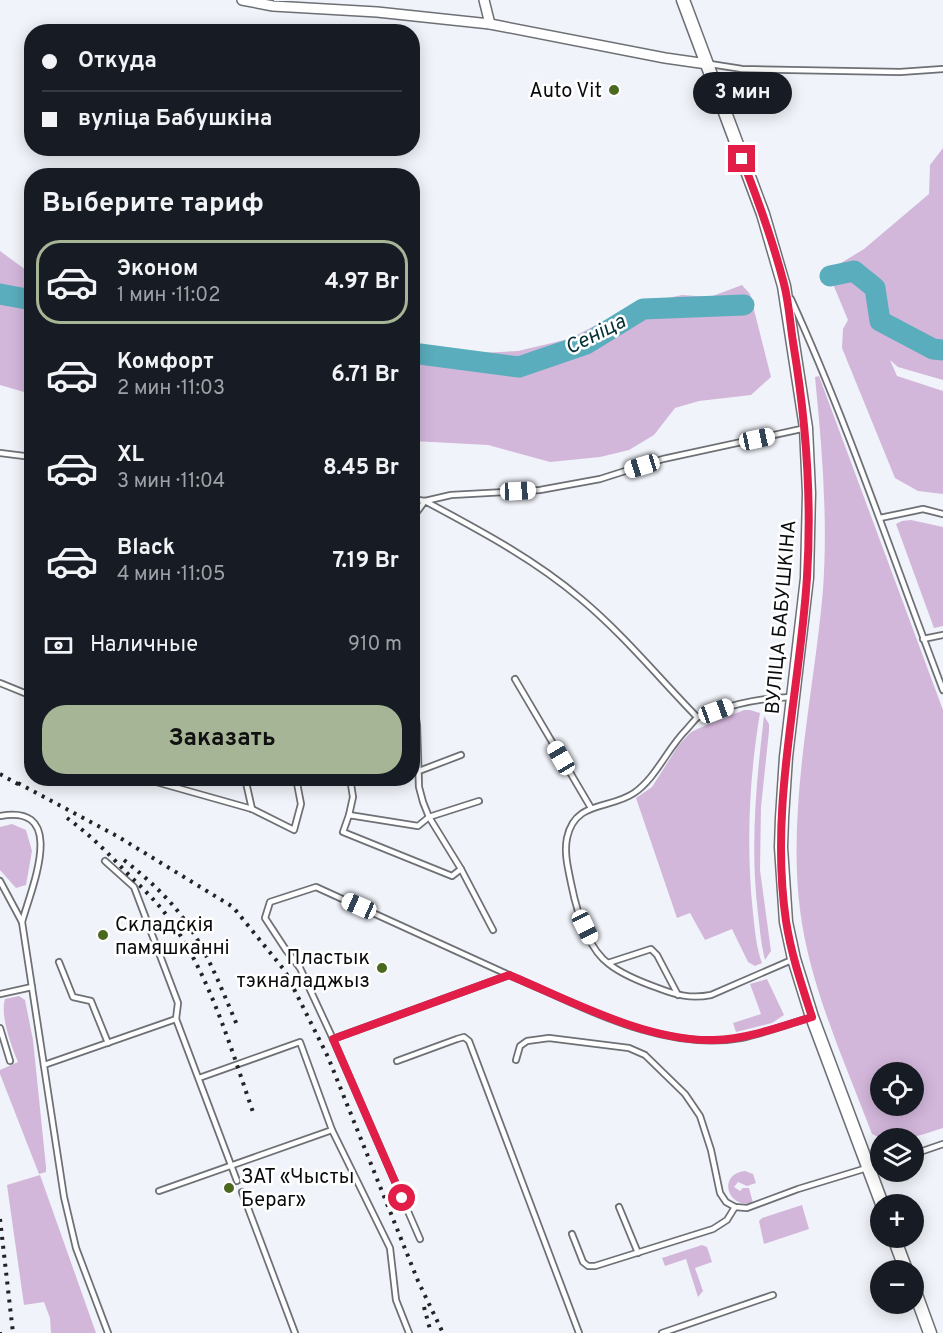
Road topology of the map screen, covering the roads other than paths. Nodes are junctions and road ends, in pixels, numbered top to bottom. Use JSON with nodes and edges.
{"nodes":[{"id":1,"x":242,"y":0,"type":"edge"},
{"id":2,"x":484,"y":0,"type":"edge"},
{"id":3,"x":683,"y":0,"type":"edge"},
{"id":4,"x":490,"y":24,"type":"junction"},
{"id":5,"x":707,"y":64,"type":"junction"},
{"id":6,"x":943,"y":69,"type":"edge"},
{"id":7,"x":784,"y":286,"type":"junction"},
{"id":8,"x":806,"y":428,"type":"junction"},
{"id":9,"x":0,"y":453,"type":"edge"},
{"id":10,"x":24,"y":456,"type":"edge"},
{"id":11,"x":420,"y":500,"type":"edge"},
{"id":12,"x":425,"y":501,"type":"junction"},
{"id":13,"x":420,"y":508,"type":"edge"},
{"id":14,"x":943,"y":514,"type":"edge"},
{"id":15,"x":880,"y":518,"type":"junction"},
{"id":16,"x":943,"y":635,"type":"edge"},
{"id":17,"x":923,"y":639,"type":"junction"},
{"id":18,"x":515,"y":679,"type":"dead end"},
{"id":19,"x":0,"y":683,"type":"edge"},
{"id":20,"x":943,"y":690,"type":"edge"},
{"id":21,"x":24,"y":693,"type":"edge"},
{"id":22,"x":794,"y":697,"type":"junction"},
{"id":23,"x":698,"y":717,"type":"junction"},
{"id":24,"x":461,"y":755,"type":"dead end"},
{"id":25,"x":420,"y":770,"type":"edge"},
{"id":26,"x":170,"y":786,"type":"edge"},
{"id":27,"x":247,"y":786,"type":"edge"},
{"id":28,"x":298,"y":786,"type":"edge"},
{"id":29,"x":351,"y":786,"type":"edge"},
{"id":30,"x":419,"y":786,"type":"edge"},
{"id":31,"x":479,"y":801,"type":"dead end"},
{"id":32,"x":591,"y":808,"type":"junction"},
{"id":33,"x":252,"y":809,"type":"junction"},
{"id":34,"x":0,"y":816,"type":"edge"},
{"id":35,"x":349,"y":816,"type":"junction"},
{"id":36,"x":429,"y":817,"type":"junction"},
{"id":37,"x":105,"y":861,"type":"dead end"},
{"id":38,"x":461,"y":869,"type":"junction"},
{"id":39,"x":0,"y":881,"type":"edge"},
{"id":40,"x":22,"y":922,"type":"junction"},
{"id":41,"x":493,"y":930,"type":"dead end"},
{"id":42,"x":794,"y":959,"type":"junction"},
{"id":43,"x":59,"y":962,"type":"dead end"},
{"id":44,"x":608,"y":963,"type":"junction"},
{"id":45,"x":509,"y":975,"type":"junction"},
{"id":46,"x":32,"y":987,"type":"junction"},
{"id":47,"x":0,"y":994,"type":"edge"},
{"id":48,"x":679,"y":996,"type":"junction"},
{"id":49,"x":812,"y":1017,"type":"junction"},
{"id":50,"x":177,"y":1019,"type":"junction"},
{"id":51,"x":0,"y":1028,"type":"edge"},
{"id":52,"x":333,"y":1039,"type":"junction"},
{"id":53,"x":108,"y":1043,"type":"junction"},
{"id":54,"x":516,"y":1060,"type":"dead end"},
{"id":55,"x":10,"y":1061,"type":"dead end"},
{"id":56,"x":397,"y":1061,"type":"dead end"},
{"id":57,"x":44,"y":1065,"type":"junction"},
{"id":58,"x":199,"y":1078,"type":"junction"},
{"id":59,"x":332,"y":1130,"type":"junction"},
{"id":60,"x":943,"y":1144,"type":"edge"},
{"id":61,"x":924,"y":1151,"type":"edge"},
{"id":62,"x":231,"y":1165,"type":"junction"},
{"id":63,"x":868,"y":1167,"type":"junction"},
{"id":64,"x":237,"y":1180,"type":"dead end"},
{"id":65,"x":159,"y":1191,"type":"dead end"},
{"id":66,"x":242,"y":1192,"type":"dead end"},
{"id":67,"x":878,"y":1194,"type":"edge"},
{"id":68,"x":619,"y":1207,"type":"dead end"},
{"id":69,"x":735,"y":1207,"type":"junction"},
{"id":70,"x":572,"y":1234,"type":"dead end"},
{"id":71,"x":420,"y":1239,"type":"dead end"},
{"id":72,"x":638,"y":1253,"type":"junction"},
{"id":73,"x":773,"y":1294,"type":"dead end"},
{"id":74,"x":923,"y":1314,"type":"edge"},
{"id":75,"x":108,"y":1333,"type":"edge"},
{"id":76,"x":295,"y":1333,"type":"edge"},
{"id":77,"x":409,"y":1333,"type":"edge"},
{"id":78,"x":579,"y":1333,"type":"edge"},
{"id":79,"x":662,"y":1333,"type":"edge"},
{"id":80,"x":930,"y":1333,"type":"edge"}],
"edges":[{"from":1,"to":4,"type":"street"},
{"from":2,"to":4,"type":"street"},
{"from":3,"to":5,"type":"street","name":"ВУЛІЦА БАБУШКІНА"},
{"from":4,"to":5,"type":"street"},
{"from":5,"to":6,"type":"lane"},
{"from":5,"to":7,"type":"street","name":"ВУЛІЦА БАБУШКІНА"},
{"from":7,"to":8,"type":"street","name":"ВУЛІЦА БАБУШКІНА"},
{"from":7,"to":15,"type":"lane"},
{"from":8,"to":12,"type":"lane"},
{"from":8,"to":22,"type":"street","name":"ВУЛІЦА БАБУШКІНА"},
{"from":9,"to":10,"type":"lane"},
{"from":11,"to":12,"type":"lane"},
{"from":12,"to":13,"type":"lane"},
{"from":12,"to":23,"type":"lane"},
{"from":14,"to":15,"type":"lane"},
{"from":15,"to":17,"type":"lane"},
{"from":16,"to":17,"type":"lane"},
{"from":17,"to":20,"type":"lane"},
{"from":18,"to":32,"type":"lane"},
{"from":19,"to":21,"type":"lane"},
{"from":22,"to":23,"type":"lane"},
{"from":22,"to":42,"type":"street","name":"ВУЛІЦА БАБУШКІНА"},
{"from":23,"to":32,"type":"lane"},
{"from":24,"to":25,"type":"lane"},
{"from":26,"to":33,"type":"lane"},
{"from":27,"to":33,"type":"lane"},
{"from":28,"to":33,"type":"lane"},
{"from":29,"to":35,"type":"lane"},
{"from":30,"to":36,"type":"lane"},
{"from":31,"to":36,"type":"lane"},
{"from":32,"to":44,"type":"lane"},
{"from":34,"to":40,"type":"lane"},
{"from":35,"to":36,"type":"lane"},
{"from":35,"to":38,"type":"lane"},
{"from":36,"to":38,"type":"lane"},
{"from":37,"to":50,"type":"lane"},
{"from":38,"to":41,"type":"lane"},
{"from":39,"to":40,"type":"lane"},
{"from":40,"to":46,"type":"lane"},
{"from":42,"to":48,"type":"lane"},
{"from":42,"to":49,"type":"street","name":"ВУЛІЦА БАБУШКІНА"},
{"from":43,"to":53,"type":"lane"},
{"from":44,"to":48,"type":"lane"},
{"from":44,"to":48,"type":"lane"},
{"from":45,"to":49,"type":"lane"},
{"from":45,"to":52,"type":"lane"},
{"from":45,"to":52,"type":"lane"},
{"from":46,"to":47,"type":"lane"},
{"from":46,"to":57,"type":"lane"},
{"from":49,"to":63,"type":"street","name":"ВУЛІЦА БАБУШКІНА"},
{"from":50,"to":53,"type":"lane"},
{"from":50,"to":58,"type":"lane"},
{"from":51,"to":55,"type":"lane"},
{"from":52,"to":71,"type":"lane"},
{"from":53,"to":57,"type":"lane"},
{"from":54,"to":69,"type":"lane"},
{"from":56,"to":78,"type":"lane"},
{"from":57,"to":75,"type":"lane"},
{"from":58,"to":59,"type":"lane"},
{"from":58,"to":62,"type":"lane"},
{"from":59,"to":62,"type":"lane"},
{"from":59,"to":77,"type":"lane"},
{"from":60,"to":61,"type":"lane"},
{"from":62,"to":64,"type":"lane"},
{"from":62,"to":65,"type":"lane"},
{"from":63,"to":67,"type":"street","name":"ВУЛІЦА БАБУШКІНА"},
{"from":63,"to":69,"type":"lane"},
{"from":66,"to":76,"type":"lane"},
{"from":68,"to":72,"type":"lane"},
{"from":69,"to":72,"type":"lane"},
{"from":70,"to":72,"type":"lane"},
{"from":73,"to":79,"type":"lane"},
{"from":74,"to":80,"type":"street"}]}
